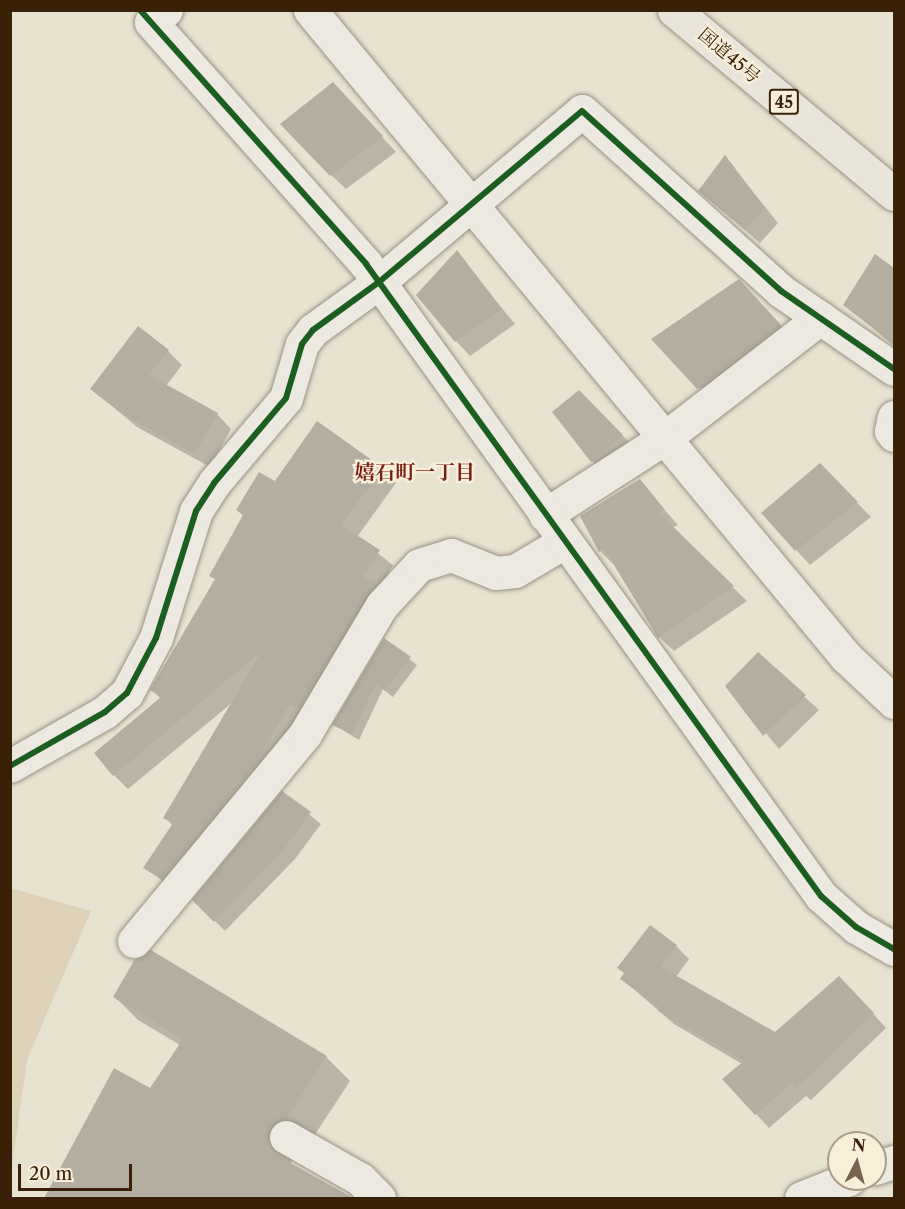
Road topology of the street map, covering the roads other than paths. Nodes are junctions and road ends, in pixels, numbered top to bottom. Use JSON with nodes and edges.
{"nodes":[{"id":1,"x":310,"y":10,"type":"edge"},
{"id":2,"x":674,"y":10,"type":"edge"},
{"id":3,"x":152,"y":14,"type":"edge"},
{"id":4,"x":894,"y":194,"type":"edge"},
{"id":5,"x":469,"y":202,"type":"junction"},
{"id":6,"x":379,"y":282,"type":"junction"},
{"id":7,"x":820,"y":318,"type":"junction"},
{"id":8,"x":894,"y":369,"type":"edge"},
{"id":9,"x":894,"y":417,"type":"edge"},
{"id":10,"x":894,"y":435,"type":"edge"},
{"id":11,"x":666,"y":437,"type":"junction"},
{"id":12,"x":545,"y":515,"type":"junction"},
{"id":13,"x":564,"y":542,"type":"junction"},
{"id":14,"x":894,"y":702,"type":"edge"},
{"id":15,"x":10,"y":766,"type":"edge"},
{"id":16,"x":134,"y":941,"type":"dead end"},
{"id":17,"x":894,"y":949,"type":"edge"},
{"id":18,"x":286,"y":1137,"type":"dead end"},
{"id":19,"x":827,"y":1188,"type":"edge"},
{"id":20,"x":379,"y":1198,"type":"edge"},
{"id":21,"x":801,"y":1198,"type":"edge"}],
"edges":[{"from":1,"to":5,"type":"street"},
{"from":2,"to":4,"type":"highway","name":"国道45号","number":"45"},
{"from":3,"to":6,"type":"street"},
{"from":5,"to":6,"type":"street"},
{"from":5,"to":7,"type":"street"},
{"from":5,"to":11,"type":"street"},
{"from":6,"to":12,"type":"street"},
{"from":6,"to":15,"type":"street"},
{"from":7,"to":8,"type":"street"},
{"from":7,"to":11,"type":"street"},
{"from":9,"to":10,"type":"street"},
{"from":11,"to":12,"type":"street"},
{"from":11,"to":14,"type":"street"},
{"from":12,"to":13,"type":"street"},
{"from":13,"to":16,"type":"street"},
{"from":13,"to":17,"type":"street"},
{"from":18,"to":20,"type":"street"},
{"from":19,"to":21,"type":"street"}]}
